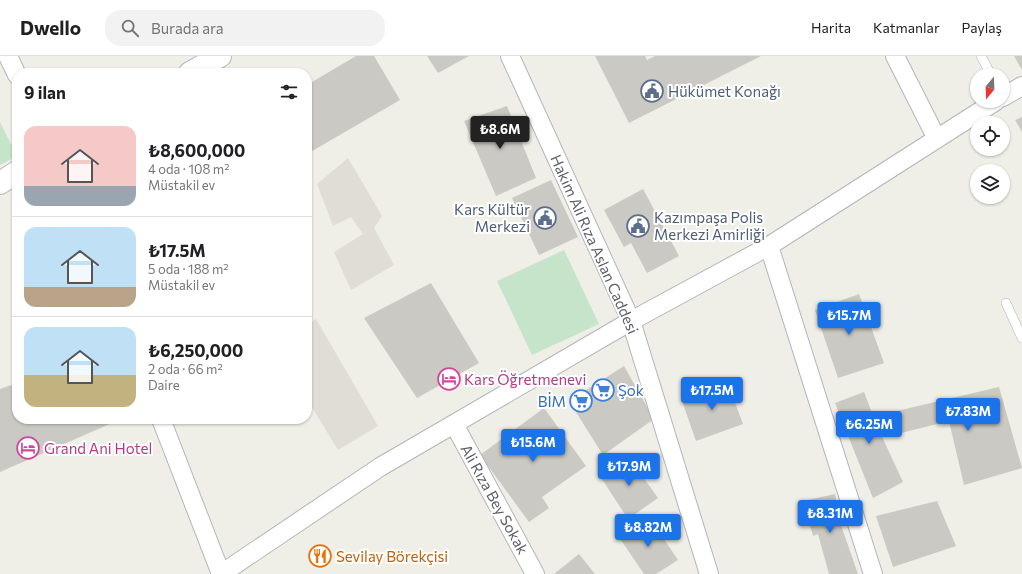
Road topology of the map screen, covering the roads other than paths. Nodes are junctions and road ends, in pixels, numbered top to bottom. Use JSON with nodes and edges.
{"nodes":[{"id":1,"x":8,"y":56,"type":"edge"},
{"id":2,"x":220,"y":56,"type":"edge"},
{"id":3,"x":510,"y":56,"type":"edge"},
{"id":4,"x":895,"y":56,"type":"edge"},
{"id":5,"x":981,"y":56,"type":"edge"},
{"id":6,"x":14,"y":68,"type":"edge"},
{"id":7,"x":199,"y":68,"type":"edge"},
{"id":8,"x":987,"y":68,"type":"edge"},
{"id":9,"x":1022,"y":86,"type":"edge"},
{"id":10,"x":1010,"y":93,"type":"edge"},
{"id":11,"x":985,"y":108,"type":"edge"},
{"id":12,"x":937,"y":139,"type":"junction"},
{"id":13,"x":12,"y":175,"type":"edge"},
{"id":14,"x":0,"y":183,"type":"edge"},
{"id":15,"x":770,"y":246,"type":"junction"},
{"id":16,"x":1006,"y":303,"type":"dead end"},
{"id":17,"x":631,"y":321,"type":"junction"},
{"id":18,"x":1022,"y":338,"type":"edge"},
{"id":19,"x":163,"y":424,"type":"edge"},
{"id":20,"x":454,"y":424,"type":"junction"},
{"id":21,"x":221,"y":574,"type":"edge"},
{"id":22,"x":535,"y":574,"type":"edge"},
{"id":23,"x":709,"y":574,"type":"edge"},
{"id":24,"x":873,"y":574,"type":"edge"}],
"edges":[{"from":1,"to":6,"type":"street"},
{"from":2,"to":7,"type":"main road"},
{"from":3,"to":17,"type":"street","name":"Hakim Ali Rıza Aslan Caddesi"},
{"from":4,"to":12,"type":"street"},
{"from":5,"to":8,"type":"lane"},
{"from":9,"to":10,"type":"street"},
{"from":11,"to":12,"type":"street"},
{"from":12,"to":15,"type":"street"},
{"from":13,"to":14,"type":"main road"},
{"from":15,"to":17,"type":"street"},
{"from":15,"to":24,"type":"street"},
{"from":16,"to":18,"type":"lane"},
{"from":17,"to":20,"type":"street"},
{"from":17,"to":23,"type":"street","name":"Hakim Ali Rıza Aslan Caddesi"},
{"from":19,"to":21,"type":"street"},
{"from":20,"to":21,"type":"street"},
{"from":20,"to":22,"type":"street","name":"Ali Rıza Bey Sokak"}]}
